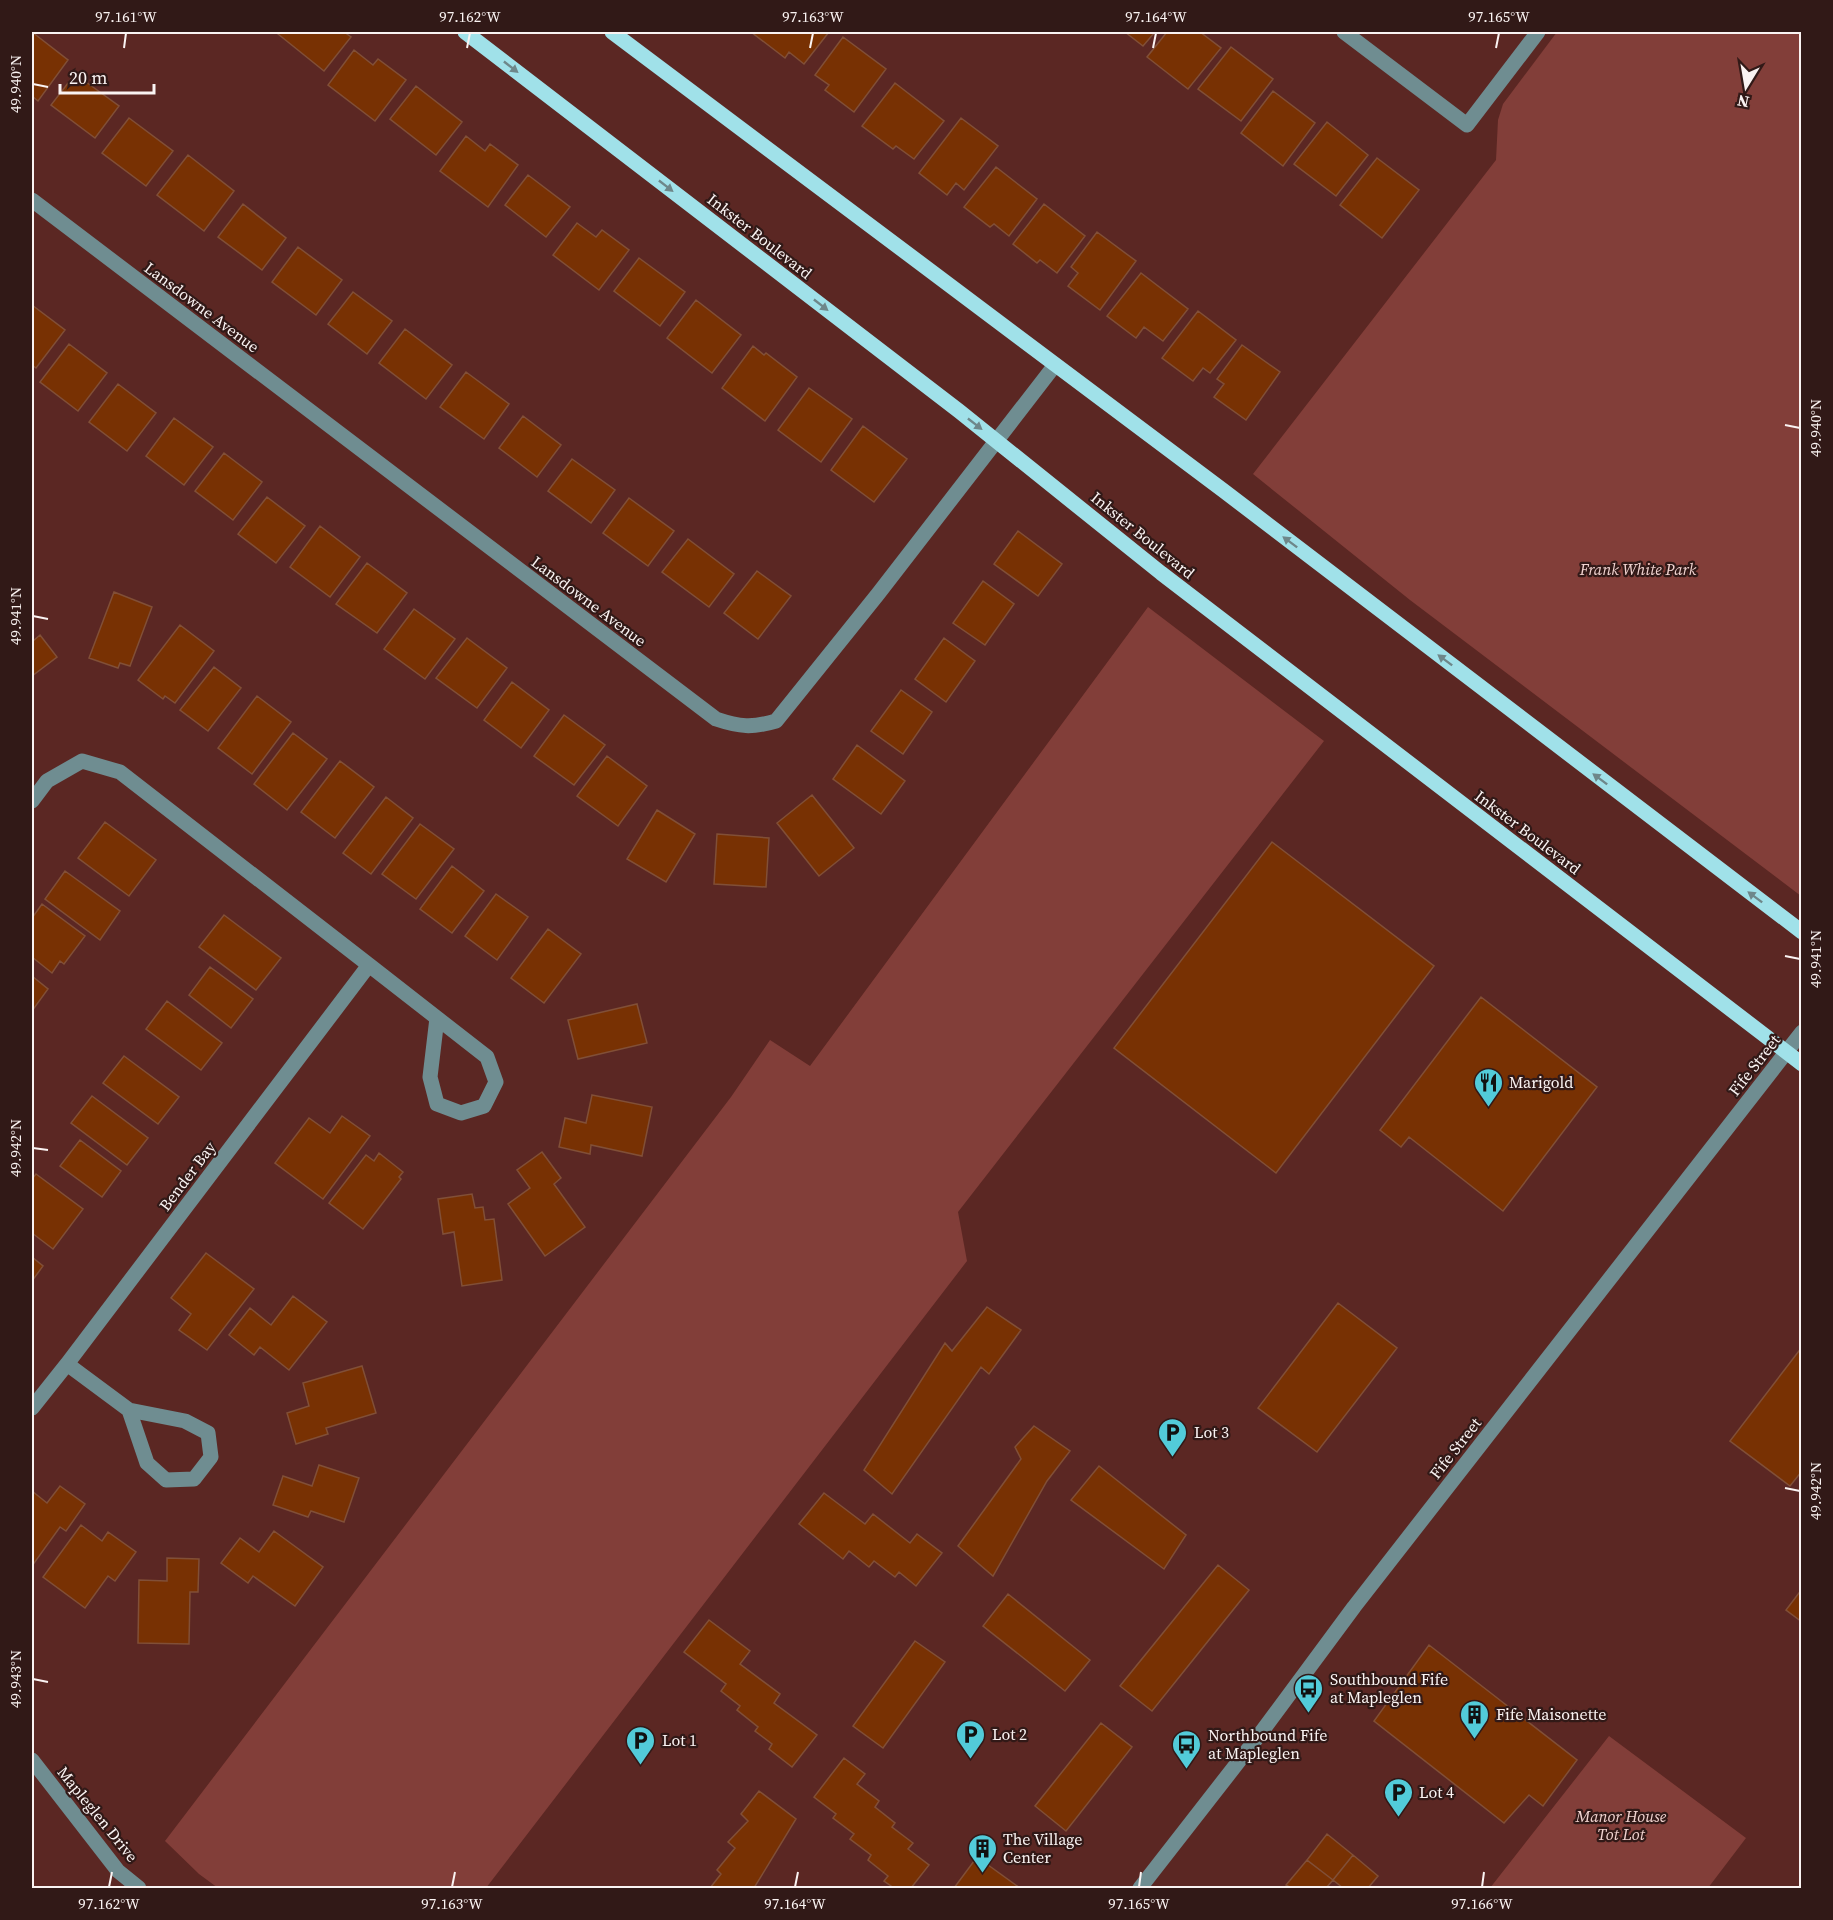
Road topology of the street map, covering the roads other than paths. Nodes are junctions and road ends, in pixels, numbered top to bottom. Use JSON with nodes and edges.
{"nodes":[{"id":1,"x":465,"y":32,"type":"edge"},
{"id":2,"x":612,"y":32,"type":"edge"},
{"id":3,"x":1344,"y":32,"type":"edge"},
{"id":4,"x":1538,"y":32,"type":"edge"},
{"id":5,"x":32,"y":200,"type":"edge"},
{"id":6,"x":1055,"y":365,"type":"junction"},
{"id":7,"x":995,"y":439,"type":"junction"},
{"id":8,"x":32,"y":801,"type":"edge"},
{"id":9,"x":1802,"y":932,"type":"edge"},
{"id":10,"x":369,"y":965,"type":"junction"},
{"id":11,"x":437,"y":1018,"type":"junction"},
{"id":12,"x":1802,"y":1032,"type":"edge"},
{"id":13,"x":1786,"y":1052,"type":"junction"},
{"id":14,"x":1802,"y":1064,"type":"edge"},
{"id":15,"x":67,"y":1364,"type":"junction"},
{"id":16,"x":32,"y":1408,"type":"edge"},
{"id":17,"x":129,"y":1410,"type":"junction"},
{"id":18,"x":32,"y":1760,"type":"edge"},
{"id":19,"x":139,"y":1888,"type":"edge"},
{"id":20,"x":1140,"y":1888,"type":"edge"}],
"edges":[{"from":1,"to":7,"type":"main road","name":"Inkster Boulevard","one_way":true},
{"from":2,"to":6,"type":"main road"},
{"from":3,"to":4,"type":"street"},
{"from":5,"to":7,"type":"street","name":"Lansdowne Avenue"},
{"from":6,"to":7,"type":"street","name":"Lansdowne Avenue"},
{"from":9,"to":6,"type":"main road","one_way":true},
{"from":7,"to":13,"type":"main road","name":"Inkster Boulevard"},
{"from":8,"to":10,"type":"street"},
{"from":10,"to":11,"type":"street"},
{"from":10,"to":15,"type":"street","name":"Bender Bay"},
{"from":11,"to":11,"type":"street"},
{"from":12,"to":13,"type":"street","name":"Fife Street"},
{"from":13,"to":14,"type":"main road","name":"Inkster Boulevard"},
{"from":13,"to":20,"type":"street","name":"Fife Street"},
{"from":15,"to":16,"type":"street","name":"Bender Bay"},
{"from":15,"to":17,"type":"street"},
{"from":17,"to":17,"type":"street"},
{"from":18,"to":19,"type":"street","name":"Mapleglen Drive"}]}
